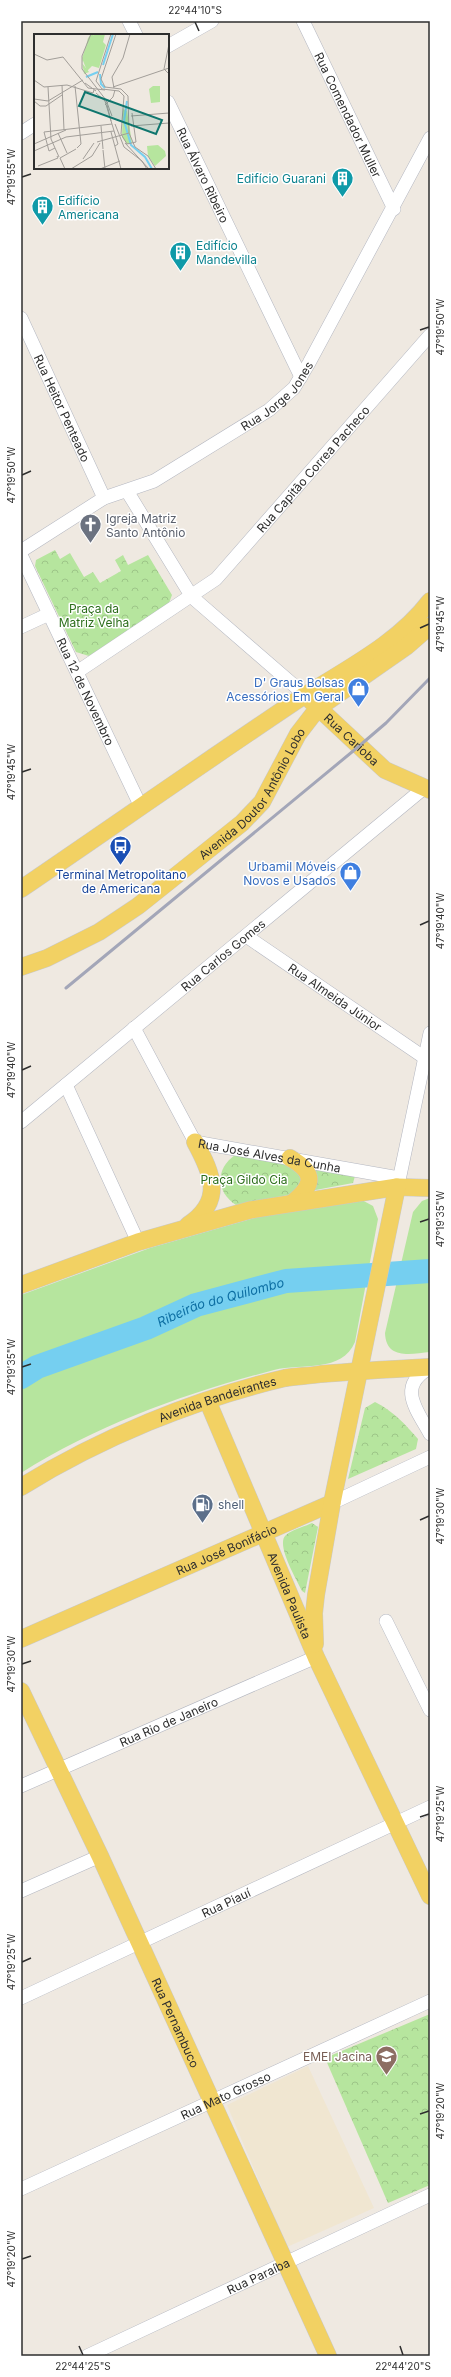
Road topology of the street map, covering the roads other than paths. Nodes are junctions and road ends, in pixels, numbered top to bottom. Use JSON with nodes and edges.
{"nodes":[{"id":1,"x":129,"y":21,"type":"edge"},
{"id":2,"x":212,"y":21,"type":"edge"},
{"id":3,"x":303,"y":21,"type":"edge"},
{"id":4,"x":136,"y":34,"type":"edge"},
{"id":5,"x":169,"y":45,"type":"edge"},
{"id":6,"x":169,"y":104,"type":"edge"},
{"id":7,"x":34,"y":125,"type":"edge"},
{"id":8,"x":21,"y":133,"type":"edge"},
{"id":9,"x":430,"y":138,"type":"edge"},
{"id":10,"x":394,"y":209,"type":"junction"},
{"id":11,"x":21,"y":318,"type":"edge"},
{"id":12,"x":24,"y":332,"type":"edge"},
{"id":13,"x":430,"y":335,"type":"edge"},
{"id":14,"x":301,"y":377,"type":"junction"},
{"id":15,"x":127,"y":491,"type":"junction"},
{"id":16,"x":104,"y":498,"type":"junction"},
{"id":17,"x":21,"y":551,"type":"edge"},
{"id":18,"x":21,"y":555,"type":"edge"},
{"id":19,"x":192,"y":597,"type":"junction"},
{"id":20,"x":430,"y":601,"type":"edge"},
{"id":21,"x":49,"y":614,"type":"junction"},
{"id":22,"x":430,"y":626,"type":"edge"},
{"id":23,"x":21,"y":627,"type":"edge"},
{"id":24,"x":77,"y":672,"type":"junction"},
{"id":25,"x":306,"y":695,"type":"junction"},
{"id":26,"x":318,"y":708,"type":"junction"},
{"id":27,"x":427,"y":789,"type":"edge"},
{"id":28,"x":141,"y":807,"type":"junction"},
{"id":29,"x":21,"y":889,"type":"edge"},
{"id":30,"x":246,"y":936,"type":"junction"},
{"id":31,"x":21,"y":967,"type":"edge"},
{"id":32,"x":134,"y":1028,"type":"junction"},
{"id":33,"x":430,"y":1033,"type":"edge"},
{"id":34,"x":425,"y":1058,"type":"junction"},
{"id":35,"x":66,"y":1085,"type":"junction"},
{"id":36,"x":21,"y":1122,"type":"edge"},
{"id":37,"x":195,"y":1142,"type":"junction"},
{"id":38,"x":290,"y":1158,"type":"junction"},
{"id":39,"x":398,"y":1182,"type":"junction"},
{"id":40,"x":428,"y":1188,"type":"edge"},
{"id":41,"x":292,"y":1203,"type":"junction"},
{"id":42,"x":185,"y":1227,"type":"junction"},
{"id":43,"x":138,"y":1242,"type":"junction"},
{"id":44,"x":21,"y":1286,"type":"edge"},
{"id":45,"x":430,"y":1368,"type":"edge"},
{"id":46,"x":361,"y":1371,"type":"junction"},
{"id":47,"x":328,"y":1374,"type":"junction"},
{"id":48,"x":208,"y":1402,"type":"junction"},
{"id":49,"x":353,"y":1406,"type":"junction"},
{"id":50,"x":430,"y":1434,"type":"edge"},
{"id":51,"x":430,"y":1457,"type":"edge"},
{"id":52,"x":21,"y":1487,"type":"edge"},
{"id":53,"x":332,"y":1503,"type":"junction"},
{"id":54,"x":263,"y":1533,"type":"junction"},
{"id":55,"x":386,"y":1620,"type":"dead end"},
{"id":56,"x":21,"y":1639,"type":"edge"},
{"id":57,"x":316,"y":1657,"type":"junction"},
{"id":58,"x":21,"y":1691,"type":"edge"},
{"id":59,"x":430,"y":1710,"type":"edge"},
{"id":60,"x":58,"y":1769,"type":"junction"},
{"id":61,"x":21,"y":1786,"type":"edge"},
{"id":62,"x":430,"y":1807,"type":"edge"},
{"id":63,"x":396,"y":1822,"type":"junction"},
{"id":64,"x":100,"y":1856,"type":"junction"},
{"id":65,"x":21,"y":1891,"type":"edge"},
{"id":66,"x":430,"y":1896,"type":"edge"},
{"id":67,"x":140,"y":1944,"type":"junction"},
{"id":68,"x":21,"y":1998,"type":"edge"},
{"id":69,"x":430,"y":2001,"type":"edge"},
{"id":70,"x":212,"y":2102,"type":"junction"},
{"id":71,"x":21,"y":2189,"type":"edge"},
{"id":72,"x":430,"y":2195,"type":"edge"},
{"id":73,"x":285,"y":2263,"type":"junction"},
{"id":74,"x":86,"y":2356,"type":"edge"},
{"id":75,"x":328,"y":2356,"type":"edge"}],
"edges":[{"from":1,"to":4,"type":"street"},
{"from":2,"to":5,"type":"street"},
{"from":3,"to":10,"type":"street","name":"Rua Comendador Muller"},
{"from":6,"to":14,"type":"street","name":"Rua Álvaro Ribeiro"},
{"from":7,"to":8,"type":"street"},
{"from":9,"to":10,"type":"street","name":"Rua Jorge Jones"},
{"from":10,"to":14,"type":"street","name":"Rua Jorge Jones"},
{"from":11,"to":12,"type":"street","name":"Rua Heitor Penteado"},
{"from":12,"to":16,"type":"street","name":"Rua Heitor Penteado"},
{"from":13,"to":19,"type":"street","name":"Rua Capitão Correa Pacheco"},
{"from":14,"to":15,"type":"street","name":"Rua Jorge Jones"},
{"from":15,"to":16,"type":"street","name":"Rua Jorge Jones"},
{"from":15,"to":19,"type":"street","name":"Rua Carioba"},
{"from":16,"to":17,"type":"street","name":"Rua Jorge Jones"},
{"from":18,"to":21,"type":"street","name":"Rua 12 de Novembro"},
{"from":19,"to":24,"type":"street","name":"Rua Capitão Correa Pacheco"},
{"from":19,"to":25,"type":"street","name":"Rua Carioba"},
{"from":20,"to":25,"type":"main road","name":"Avenida Doutor Antônio Lobo"},
{"from":21,"to":23,"type":"street"},
{"from":21,"to":24,"type":"street","name":"Rua 12 de Novembro"},
{"from":22,"to":26,"type":"main road","name":"Avenida Doutor Antônio Lobo"},
{"from":24,"to":28,"type":"street","name":"Rua 12 de Novembro"},
{"from":25,"to":26,"type":"main road","name":"Rua Carioba"},
{"from":25,"to":28,"type":"main road","name":"Avenida Doutor Antônio Lobo"},
{"from":26,"to":27,"type":"main road","name":"Rua Carioba"},
{"from":26,"to":31,"type":"main road","name":"Avenida Doutor Antônio Lobo"},
{"from":27,"to":30,"type":"street","name":"Rua Carlos Gomes"},
{"from":28,"to":29,"type":"main road","name":"Avenida Doutor Antônio Lobo"},
{"from":30,"to":32,"type":"street","name":"Rua Carlos Gomes"},
{"from":30,"to":34,"type":"street","name":"Rua Almeida Júnior"},
{"from":32,"to":35,"type":"street","name":"Rua Carlos Gomes"},
{"from":32,"to":37,"type":"street","name":"Rua José Alves da Cunha"},
{"from":33,"to":34,"type":"street"},
{"from":34,"to":39,"type":"street"},
{"from":35,"to":36,"type":"street","name":"Rua Carlos Gomes"},
{"from":35,"to":43,"type":"street"},
{"from":37,"to":38,"type":"street","name":"Rua José Alves da Cunha"},
{"from":37,"to":42,"type":"main road"},
{"from":38,"to":39,"type":"street","name":"Rua José Alves da Cunha"},
{"from":38,"to":41,"type":"main road"},
{"from":39,"to":40,"type":"main road"},
{"from":39,"to":41,"type":"main road"},
{"from":39,"to":46,"type":"main road","name":"Avenida Paulista"},
{"from":41,"to":42,"type":"main road"},
{"from":42,"to":43,"type":"main road"},
{"from":43,"to":44,"type":"main road"},
{"from":45,"to":46,"type":"main road","name":"Avenida Bandeirantes"},
{"from":45,"to":50,"type":"street"},
{"from":46,"to":47,"type":"main road","name":"Avenida Bandeirantes"},
{"from":46,"to":49,"type":"main road","name":"Avenida Paulista"},
{"from":47,"to":48,"type":"main road","name":"Avenida Bandeirantes"},
{"from":47,"to":49,"type":"main road"},
{"from":48,"to":52,"type":"main road","name":"Avenida Bandeirantes"},
{"from":48,"to":54,"type":"main road","name":"Avenida Paulista"},
{"from":49,"to":53,"type":"main road","name":"Avenida Paulista"},
{"from":51,"to":53,"type":"street","name":"Rua José Bonifácio"},
{"from":53,"to":54,"type":"main road","name":"Rua José Bonifácio"},
{"from":53,"to":57,"type":"main road","name":"Avenida Paulista"},
{"from":54,"to":56,"type":"main road","name":"Rua José Bonifácio"},
{"from":54,"to":57,"type":"main road","name":"Avenida Paulista"},
{"from":55,"to":59,"type":"street"},
{"from":57,"to":60,"type":"street","name":"Rua Rio de Janeiro"},
{"from":57,"to":63,"type":"main road","name":"Avenida Paulista"},
{"from":58,"to":60,"type":"main road","name":"Rua Pernambuco"},
{"from":60,"to":61,"type":"street","name":"Rua Rio de Janeiro"},
{"from":60,"to":64,"type":"main road","name":"Rua Pernambuco"},
{"from":62,"to":63,"type":"street","name":"Rua Piauí"},
{"from":63,"to":66,"type":"main road","name":"Avenida Paulista"},
{"from":63,"to":67,"type":"street","name":"Rua Piauí"},
{"from":64,"to":65,"type":"street"},
{"from":64,"to":67,"type":"main road","name":"Rua Pernambuco"},
{"from":67,"to":68,"type":"street","name":"Rua Piauí"},
{"from":67,"to":70,"type":"main road","name":"Rua Pernambuco"},
{"from":69,"to":70,"type":"street","name":"Rua Mato Grosso"},
{"from":70,"to":71,"type":"street","name":"Rua Mato Grosso"},
{"from":70,"to":73,"type":"main road","name":"Rua Pernambuco"},
{"from":72,"to":73,"type":"street","name":"Rua Paraíba"},
{"from":73,"to":74,"type":"street","name":"Rua Paraíba"},
{"from":73,"to":75,"type":"main road","name":"Rua Pernambuco"}]}
